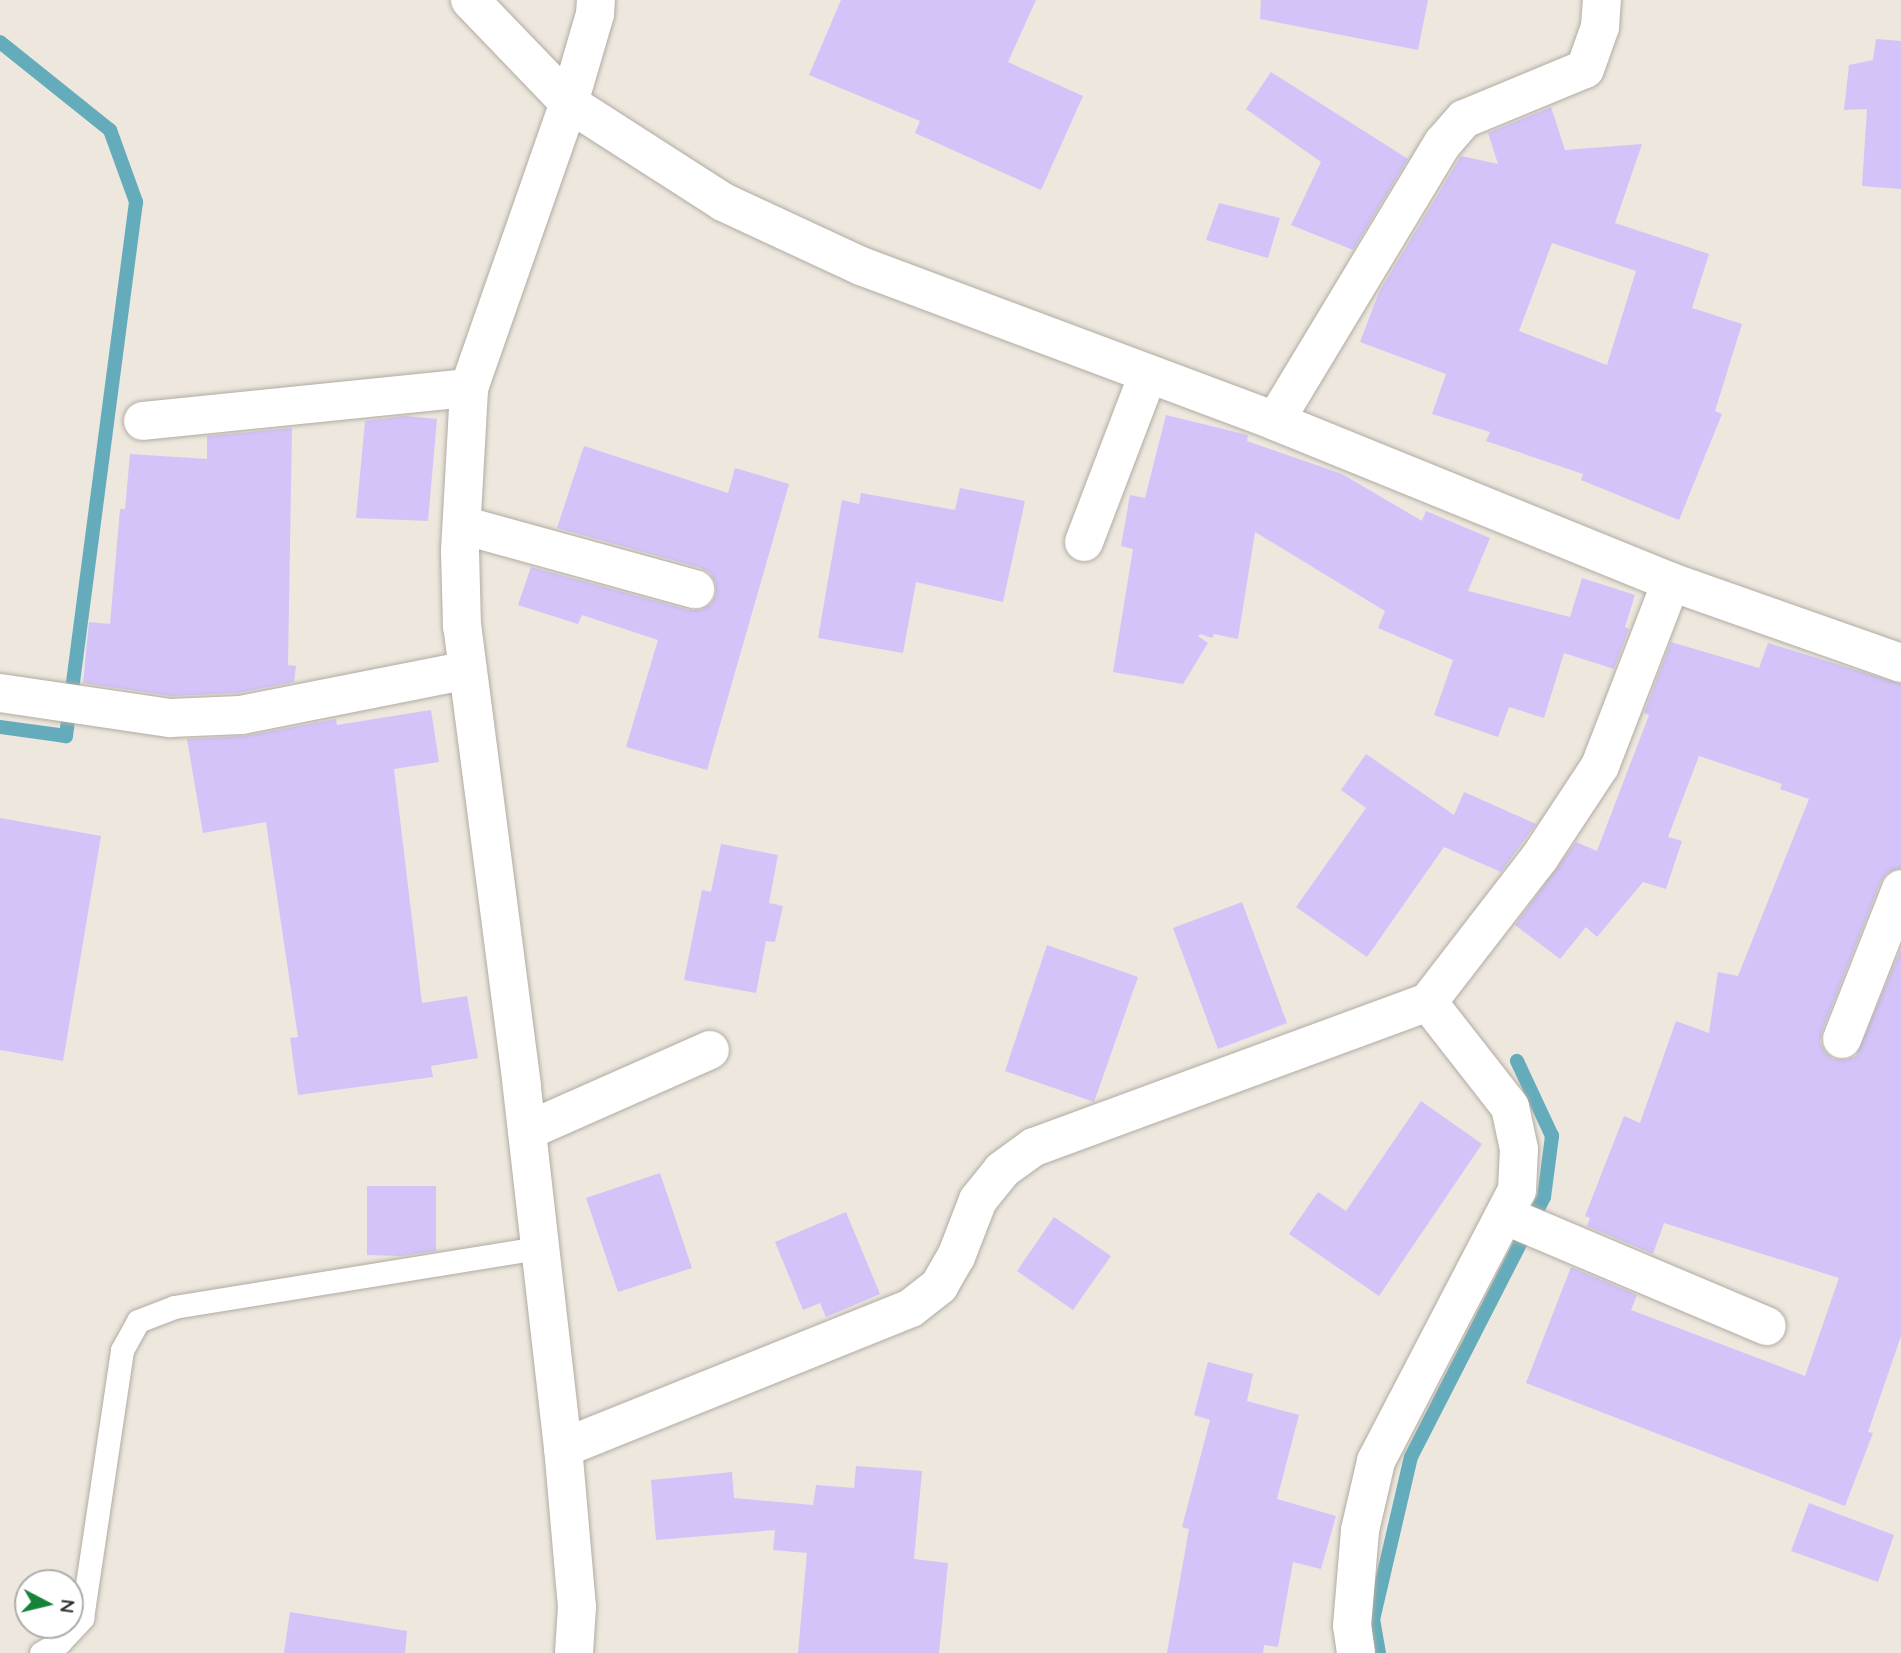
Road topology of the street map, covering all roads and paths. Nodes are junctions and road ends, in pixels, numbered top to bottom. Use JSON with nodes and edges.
{"nodes":[{"id":1,"x":470,"y":0,"type":"edge"},
{"id":2,"x":596,"y":0,"type":"edge"},
{"id":3,"x":1602,"y":0,"type":"edge"},
{"id":4,"x":569,"y":103,"type":"junction"},
{"id":5,"x":1148,"y":373,"type":"junction"},
{"id":6,"x":469,"y":388,"type":"junction"},
{"id":7,"x":143,"y":421,"type":"dead end"},
{"id":8,"x":1275,"y":421,"type":"junction"},
{"id":9,"x":462,"y":526,"type":"junction"},
{"id":10,"x":1084,"y":542,"type":"dead end"},
{"id":11,"x":1671,"y":582,"type":"junction"},
{"id":12,"x":695,"y":589,"type":"dead end"},
{"id":13,"x":1901,"y":663,"type":"edge"},
{"id":14,"x":468,"y":670,"type":"junction"},
{"id":15,"x":0,"y":692,"type":"edge"},
{"id":16,"x":1901,"y":889,"type":"edge"},
{"id":17,"x":1428,"y":1002,"type":"junction"},
{"id":18,"x":1842,"y":1039,"type":"dead end"},
{"id":19,"x":710,"y":1050,"type":"dead end"},
{"id":20,"x":527,"y":1131,"type":"junction"},
{"id":21,"x":1506,"y":1216,"type":"junction"},
{"id":22,"x":540,"y":1248,"type":"junction"},
{"id":23,"x":1767,"y":1326,"type":"dead end"},
{"id":24,"x":563,"y":1447,"type":"junction"},
{"id":25,"x":41,"y":1653,"type":"edge"},
{"id":26,"x":574,"y":1653,"type":"edge"},
{"id":27,"x":1356,"y":1653,"type":"edge"}],
"edges":[{"from":1,"to":4,"type":"street"},
{"from":2,"to":4,"type":"street"},
{"from":3,"to":8,"type":"street"},
{"from":4,"to":5,"type":"street"},
{"from":4,"to":6,"type":"street"},
{"from":5,"to":8,"type":"street"},
{"from":5,"to":10,"type":"street"},
{"from":6,"to":7,"type":"street"},
{"from":6,"to":9,"type":"street"},
{"from":8,"to":11,"type":"street"},
{"from":9,"to":12,"type":"street"},
{"from":9,"to":14,"type":"street"},
{"from":11,"to":13,"type":"street"},
{"from":11,"to":17,"type":"street"},
{"from":14,"to":15,"type":"street"},
{"from":14,"to":20,"type":"street"},
{"from":16,"to":18,"type":"street"},
{"from":17,"to":21,"type":"street"},
{"from":17,"to":24,"type":"street"},
{"from":19,"to":20,"type":"street"},
{"from":20,"to":22,"type":"street"},
{"from":21,"to":23,"type":"street"},
{"from":21,"to":27,"type":"street"},
{"from":22,"to":24,"type":"street"},
{"from":22,"to":25,"type":"lane"},
{"from":24,"to":26,"type":"street"}]}
